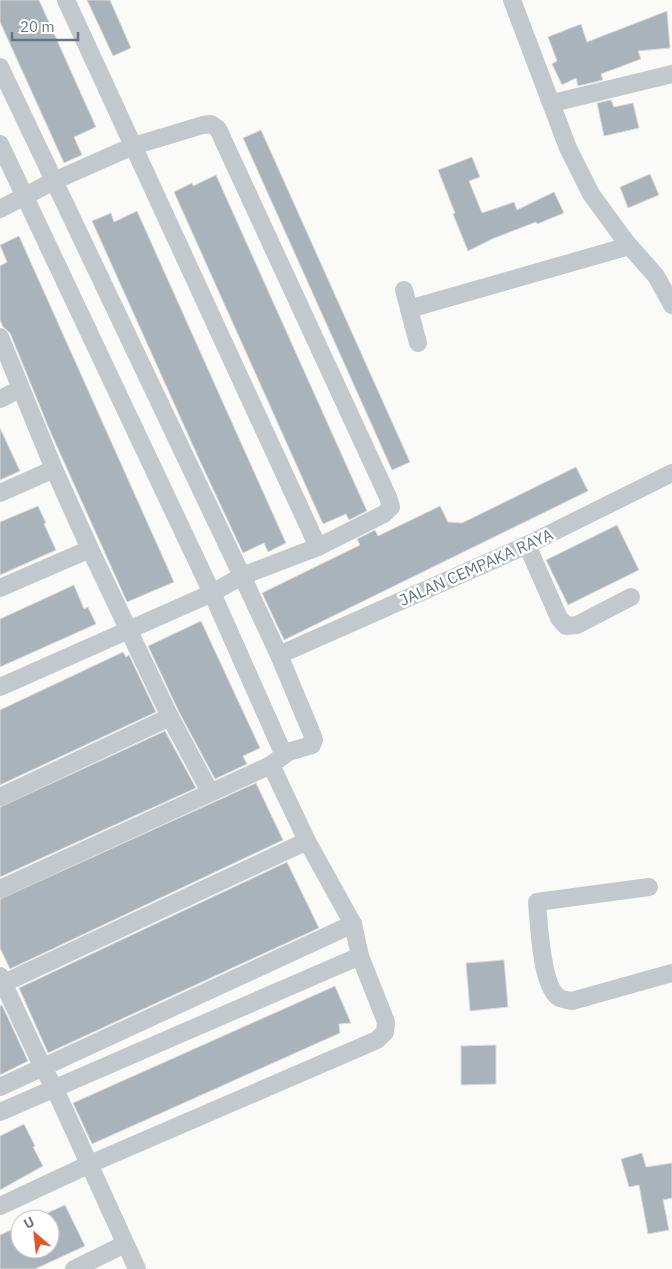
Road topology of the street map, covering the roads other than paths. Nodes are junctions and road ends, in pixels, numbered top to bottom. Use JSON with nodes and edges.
{"nodes":[{"id":1,"x":66,"y":0,"type":"edge"},
{"id":2,"x":512,"y":0,"type":"edge"},
{"id":3,"x":0,"y":67,"type":"edge"},
{"id":4,"x":672,"y":74,"type":"edge"},
{"id":5,"x":553,"y":104,"type":"junction"},
{"id":6,"x":0,"y":144,"type":"edge"},
{"id":7,"x":133,"y":146,"type":"junction"},
{"id":8,"x":52,"y":182,"type":"junction"},
{"id":9,"x":28,"y":195,"type":"junction"},
{"id":10,"x":0,"y":208,"type":"edge"},
{"id":11,"x":629,"y":246,"type":"junction"},
{"id":12,"x":404,"y":290,"type":"dead end"},
{"id":13,"x":672,"y":305,"type":"edge"},
{"id":14,"x":410,"y":309,"type":"junction"},
{"id":15,"x":0,"y":337,"type":"edge"},
{"id":16,"x":418,"y":343,"type":"dead end"},
{"id":17,"x":20,"y":389,"type":"junction"},
{"id":18,"x":0,"y":399,"type":"edge"},
{"id":19,"x":54,"y":469,"type":"junction"},
{"id":20,"x":672,"y":474,"type":"edge"},
{"id":21,"x":0,"y":493,"type":"edge"},
{"id":22,"x":527,"y":545,"type":"junction"},
{"id":23,"x":318,"y":547,"type":"junction"},
{"id":24,"x":90,"y":549,"type":"junction"},
{"id":25,"x":240,"y":576,"type":"junction"},
{"id":26,"x":0,"y":588,"type":"edge"},
{"id":27,"x":213,"y":592,"type":"junction"},
{"id":28,"x":631,"y":597,"type":"dead end"},
{"id":29,"x":130,"y":630,"type":"junction"},
{"id":30,"x":279,"y":655,"type":"junction"},
{"id":31,"x":0,"y":686,"type":"edge"},
{"id":32,"x":170,"y":717,"type":"junction"},
{"id":33,"x":281,"y":757,"type":"junction"},
{"id":34,"x":210,"y":792,"type":"junction"},
{"id":35,"x":0,"y":797,"type":"edge"},
{"id":36,"x":308,"y":841,"type":"junction"},
{"id":37,"x":649,"y":887,"type":"dead end"},
{"id":38,"x":0,"y":889,"type":"edge"},
{"id":39,"x":353,"y":924,"type":"junction"},
{"id":40,"x":360,"y":956,"type":"junction"},
{"id":41,"x":672,"y":973,"type":"edge"},
{"id":42,"x":1,"y":981,"type":"edge"},
{"id":43,"x":43,"y":1068,"type":"junction"},
{"id":44,"x":0,"y":1087,"type":"edge"},
{"id":45,"x":54,"y":1087,"type":"junction"},
{"id":46,"x":0,"y":1112,"type":"edge"},
{"id":47,"x":90,"y":1164,"type":"junction"},
{"id":48,"x":0,"y":1206,"type":"edge"},
{"id":49,"x":126,"y":1244,"type":"junction"},
{"id":50,"x":74,"y":1269,"type":"edge"},
{"id":51,"x":137,"y":1269,"type":"edge"}],
"edges":[{"from":1,"to":7,"type":"street"},
{"from":2,"to":5,"type":"street"},
{"from":3,"to":8,"type":"street"},
{"from":4,"to":5,"type":"street"},
{"from":5,"to":11,"type":"street"},
{"from":6,"to":9,"type":"street"},
{"from":7,"to":8,"type":"street"},
{"from":7,"to":23,"type":"street"},
{"from":7,"to":23,"type":"street"},
{"from":8,"to":9,"type":"street"},
{"from":8,"to":25,"type":"street"},
{"from":9,"to":10,"type":"street"},
{"from":9,"to":27,"type":"street"},
{"from":11,"to":13,"type":"street"},
{"from":11,"to":14,"type":"street"},
{"from":12,"to":14,"type":"street"},
{"from":14,"to":16,"type":"street"},
{"from":15,"to":17,"type":"street"},
{"from":17,"to":18,"type":"street"},
{"from":17,"to":19,"type":"street"},
{"from":19,"to":21,"type":"street"},
{"from":19,"to":24,"type":"street"},
{"from":20,"to":22,"type":"street","name":"JALAN CEMPAKA RAYA"},
{"from":22,"to":28,"type":"street"},
{"from":22,"to":30,"type":"street","name":"JALAN CEMPAKA RAYA"},
{"from":23,"to":25,"type":"street"},
{"from":24,"to":26,"type":"street"},
{"from":24,"to":29,"type":"street"},
{"from":25,"to":27,"type":"street"},
{"from":25,"to":30,"type":"street"},
{"from":27,"to":29,"type":"street"},
{"from":27,"to":33,"type":"street"},
{"from":29,"to":31,"type":"street"},
{"from":29,"to":32,"type":"street"},
{"from":30,"to":33,"type":"street"},
{"from":32,"to":34,"type":"street"},
{"from":32,"to":35,"type":"street"},
{"from":33,"to":34,"type":"street"},
{"from":33,"to":36,"type":"street"},
{"from":34,"to":38,"type":"street"},
{"from":36,"to":39,"type":"street"},
{"from":36,"to":42,"type":"street"},
{"from":37,"to":41,"type":"street"},
{"from":39,"to":40,"type":"street"},
{"from":39,"to":43,"type":"street"},
{"from":40,"to":45,"type":"street"},
{"from":40,"to":47,"type":"street"},
{"from":42,"to":43,"type":"street"},
{"from":43,"to":44,"type":"street"},
{"from":43,"to":45,"type":"street"},
{"from":45,"to":46,"type":"street"},
{"from":45,"to":47,"type":"street"},
{"from":47,"to":48,"type":"street"},
{"from":47,"to":49,"type":"street"},
{"from":49,"to":50,"type":"street"},
{"from":49,"to":51,"type":"street"}]}
